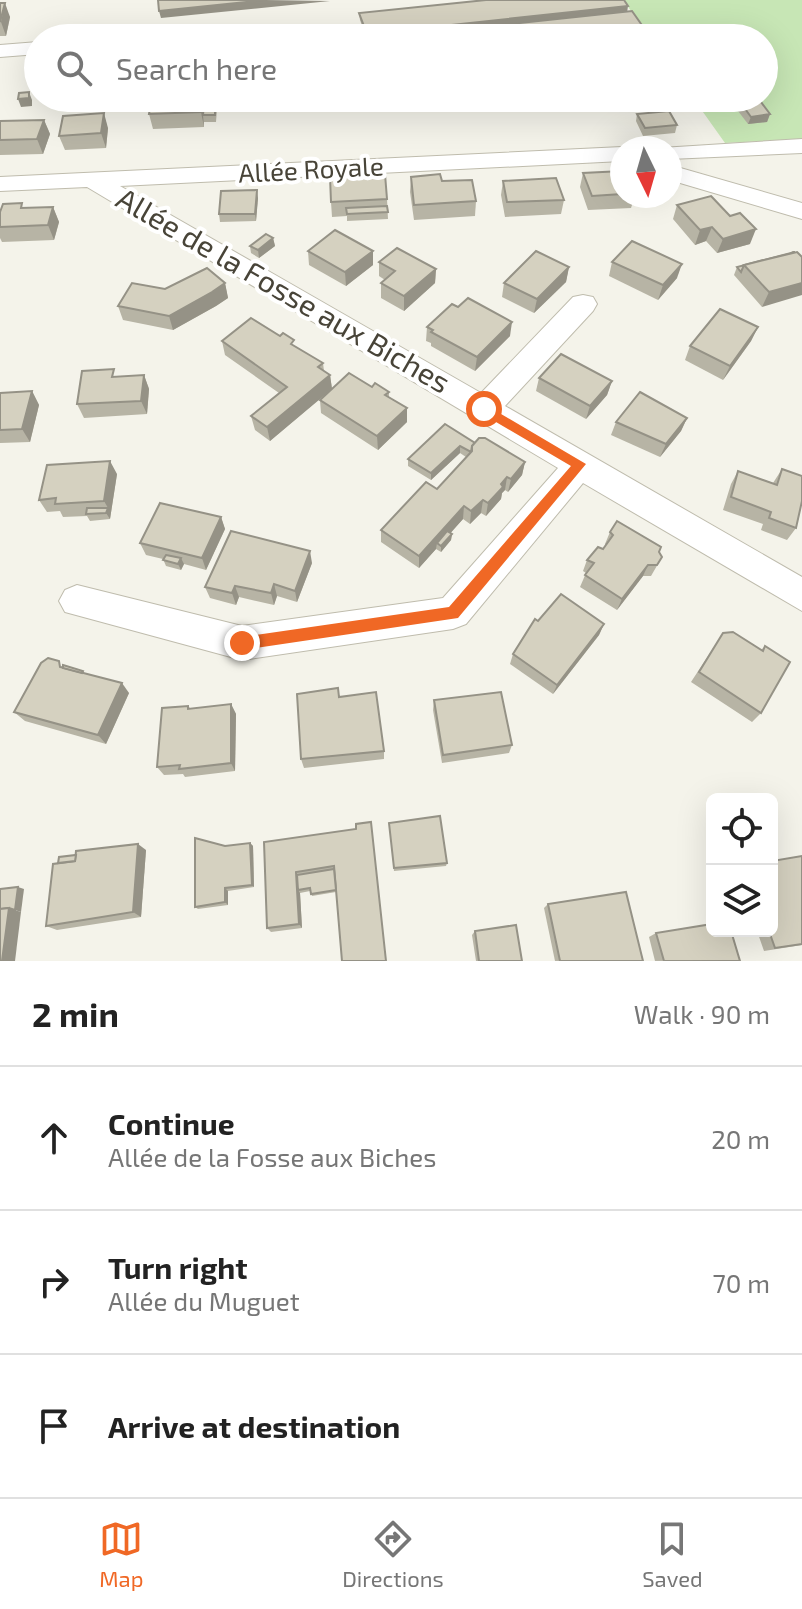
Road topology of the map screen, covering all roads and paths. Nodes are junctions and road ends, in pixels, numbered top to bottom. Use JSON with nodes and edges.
{"nodes":[{"id":1,"x":24,"y":49,"type":"edge"},
{"id":2,"x":0,"y":51,"type":"edge"},
{"id":3,"x":802,"y":146,"type":"edge"},
{"id":4,"x":682,"y":151,"type":"edge"},
{"id":5,"x":610,"y":156,"type":"edge"},
{"id":6,"x":682,"y":176,"type":"edge"},
{"id":7,"x":96,"y":182,"type":"junction"},
{"id":8,"x":0,"y":184,"type":"edge"},
{"id":9,"x":802,"y":211,"type":"edge"},
{"id":10,"x":583,"y":304,"type":"dead end"},
{"id":11,"x":484,"y":409,"type":"junction"},
{"id":12,"x":580,"y":464,"type":"junction"},
{"id":13,"x":802,"y":595,"type":"edge"},
{"id":14,"x":77,"y":601,"type":"dead end"}],
"edges":[{"from":1,"to":2,"type":"street"},
{"from":3,"to":4,"type":"street"},
{"from":5,"to":7,"type":"street","name":"Allée Royale"},
{"from":6,"to":9,"type":"street"},
{"from":7,"to":8,"type":"street","name":"Allée Royale"},
{"from":7,"to":11,"type":"street","name":"Allée de la Fosse aux Biches"},
{"from":10,"to":11,"type":"street"},
{"from":11,"to":12,"type":"street","name":"Allée de la Fosse aux Biches"},
{"from":12,"to":13,"type":"street","name":"Allée de la Fosse aux Biches"},
{"from":12,"to":14,"type":"street"}]}
